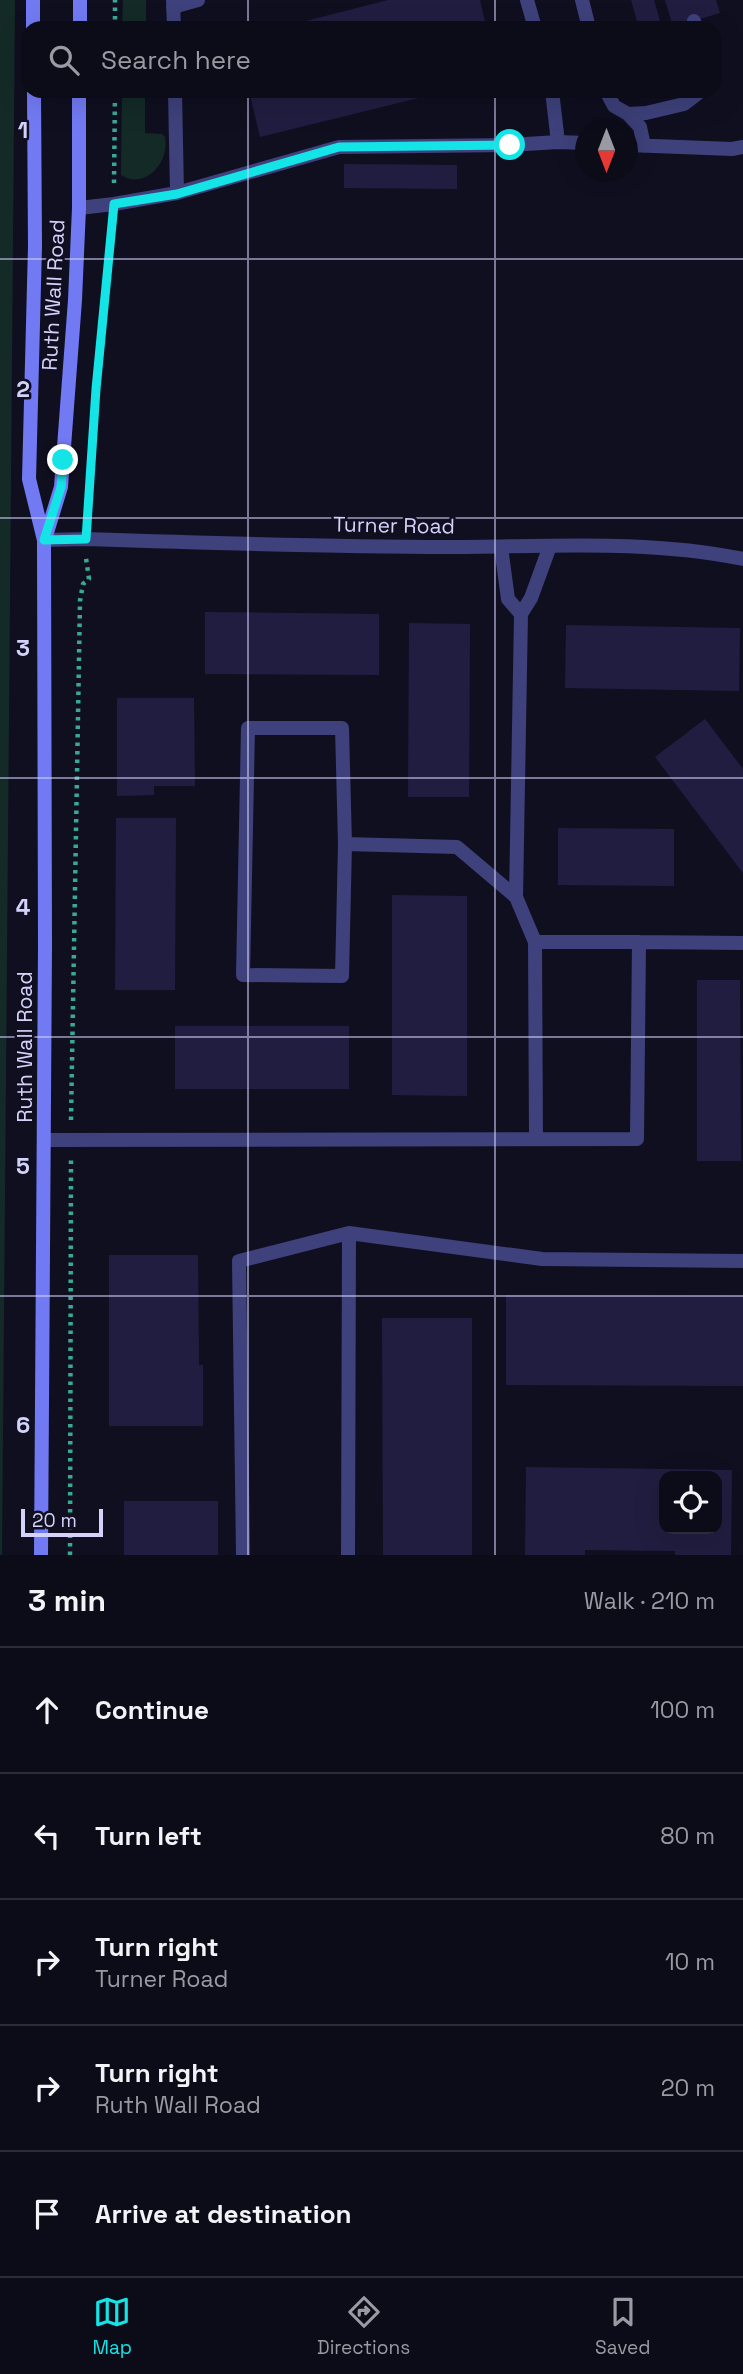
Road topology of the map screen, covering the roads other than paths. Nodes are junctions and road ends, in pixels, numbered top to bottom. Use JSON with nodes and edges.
{"nodes":[{"id":1,"x":33,"y":0,"type":"edge"},
{"id":2,"x":80,"y":0,"type":"edge"},
{"id":3,"x":198,"y":0,"type":"edge"},
{"id":4,"x":527,"y":0,"type":"edge"},
{"id":5,"x":582,"y":0,"type":"edge"},
{"id":6,"x":173,"y":4,"type":"edge"},
{"id":7,"x":33,"y":21,"type":"edge"},
{"id":8,"x":80,"y":21,"type":"edge"},
{"id":9,"x":533,"y":21,"type":"edge"},
{"id":10,"x":587,"y":21,"type":"edge"},
{"id":11,"x":34,"y":98,"type":"edge"},
{"id":12,"x":79,"y":98,"type":"edge"},
{"id":13,"x":175,"y":98,"type":"edge"},
{"id":14,"x":553,"y":98,"type":"edge"},
{"id":15,"x":610,"y":98,"type":"edge"},
{"id":16,"x":692,"y":98,"type":"edge"},
{"id":17,"x":628,"y":114,"type":"junction"},
{"id":18,"x":558,"y":142,"type":"junction"},
{"id":19,"x":575,"y":143,"type":"edge"},
{"id":20,"x":638,"y":146,"type":"edge"},
{"id":21,"x":644,"y":146,"type":"junction"},
{"id":22,"x":743,"y":147,"type":"edge"},
{"id":23,"x":177,"y":194,"type":"junction"},
{"id":24,"x":79,"y":208,"type":"junction"},
{"id":25,"x":44,"y":540,"type":"junction"},
{"id":26,"x":550,"y":546,"type":"junction"},
{"id":27,"x":500,"y":547,"type":"junction"},
{"id":28,"x":743,"y":559,"type":"edge"},
{"id":29,"x":521,"y":614,"type":"junction"},
{"id":30,"x":345,"y":844,"type":"junction"},
{"id":31,"x":516,"y":897,"type":"junction"},
{"id":32,"x":536,"y":942,"type":"junction"},
{"id":33,"x":639,"y":942,"type":"junction"},
{"id":34,"x":743,"y":943,"type":"edge"},
{"id":35,"x":536,"y":1139,"type":"junction"},
{"id":36,"x":44,"y":1140,"type":"junction"},
{"id":37,"x":349,"y":1233,"type":"junction"},
{"id":38,"x":743,"y":1261,"type":"edge"},
{"id":39,"x":41,"y":1555,"type":"edge"},
{"id":40,"x":243,"y":1555,"type":"edge"},
{"id":41,"x":348,"y":1555,"type":"edge"}],
"edges":[{"from":1,"to":7,"type":"main road"},
{"from":2,"to":8,"type":"main road"},
{"from":3,"to":6,"type":"street"},
{"from":4,"to":9,"type":"street"},
{"from":5,"to":10,"type":"street"},
{"from":11,"to":25,"type":"main road","name":"Ruth Wall Road"},
{"from":12,"to":24,"type":"main road","name":"Ruth Wall Road"},
{"from":13,"to":23,"type":"street"},
{"from":14,"to":18,"type":"street"},
{"from":15,"to":17,"type":"street"},
{"from":16,"to":17,"type":"street"},
{"from":17,"to":21,"type":"street"},
{"from":18,"to":19,"type":"street"},
{"from":18,"to":23,"type":"street"},
{"from":20,"to":21,"type":"street"},
{"from":21,"to":22,"type":"street"},
{"from":23,"to":24,"type":"street"},
{"from":24,"to":25,"type":"main road","name":"Ruth Wall Road"},
{"from":25,"to":27,"type":"street","name":"Turner Road"},
{"from":25,"to":36,"type":"main road","name":"Ruth Wall Road"},
{"from":26,"to":27,"type":"street","name":"Turner Road"},
{"from":26,"to":28,"type":"street","name":"Turner Road"},
{"from":26,"to":29,"type":"street"},
{"from":27,"to":29,"type":"street"},
{"from":29,"to":31,"type":"street"},
{"from":30,"to":30,"type":"street"},
{"from":30,"to":31,"type":"street"},
{"from":31,"to":32,"type":"street"},
{"from":32,"to":33,"type":"street"},
{"from":32,"to":35,"type":"street"},
{"from":33,"to":34,"type":"street"},
{"from":33,"to":35,"type":"street"},
{"from":35,"to":36,"type":"street"},
{"from":36,"to":39,"type":"main road","name":"Ruth Wall Road"},
{"from":37,"to":38,"type":"street"},
{"from":37,"to":40,"type":"street"},
{"from":37,"to":41,"type":"street"}]}
